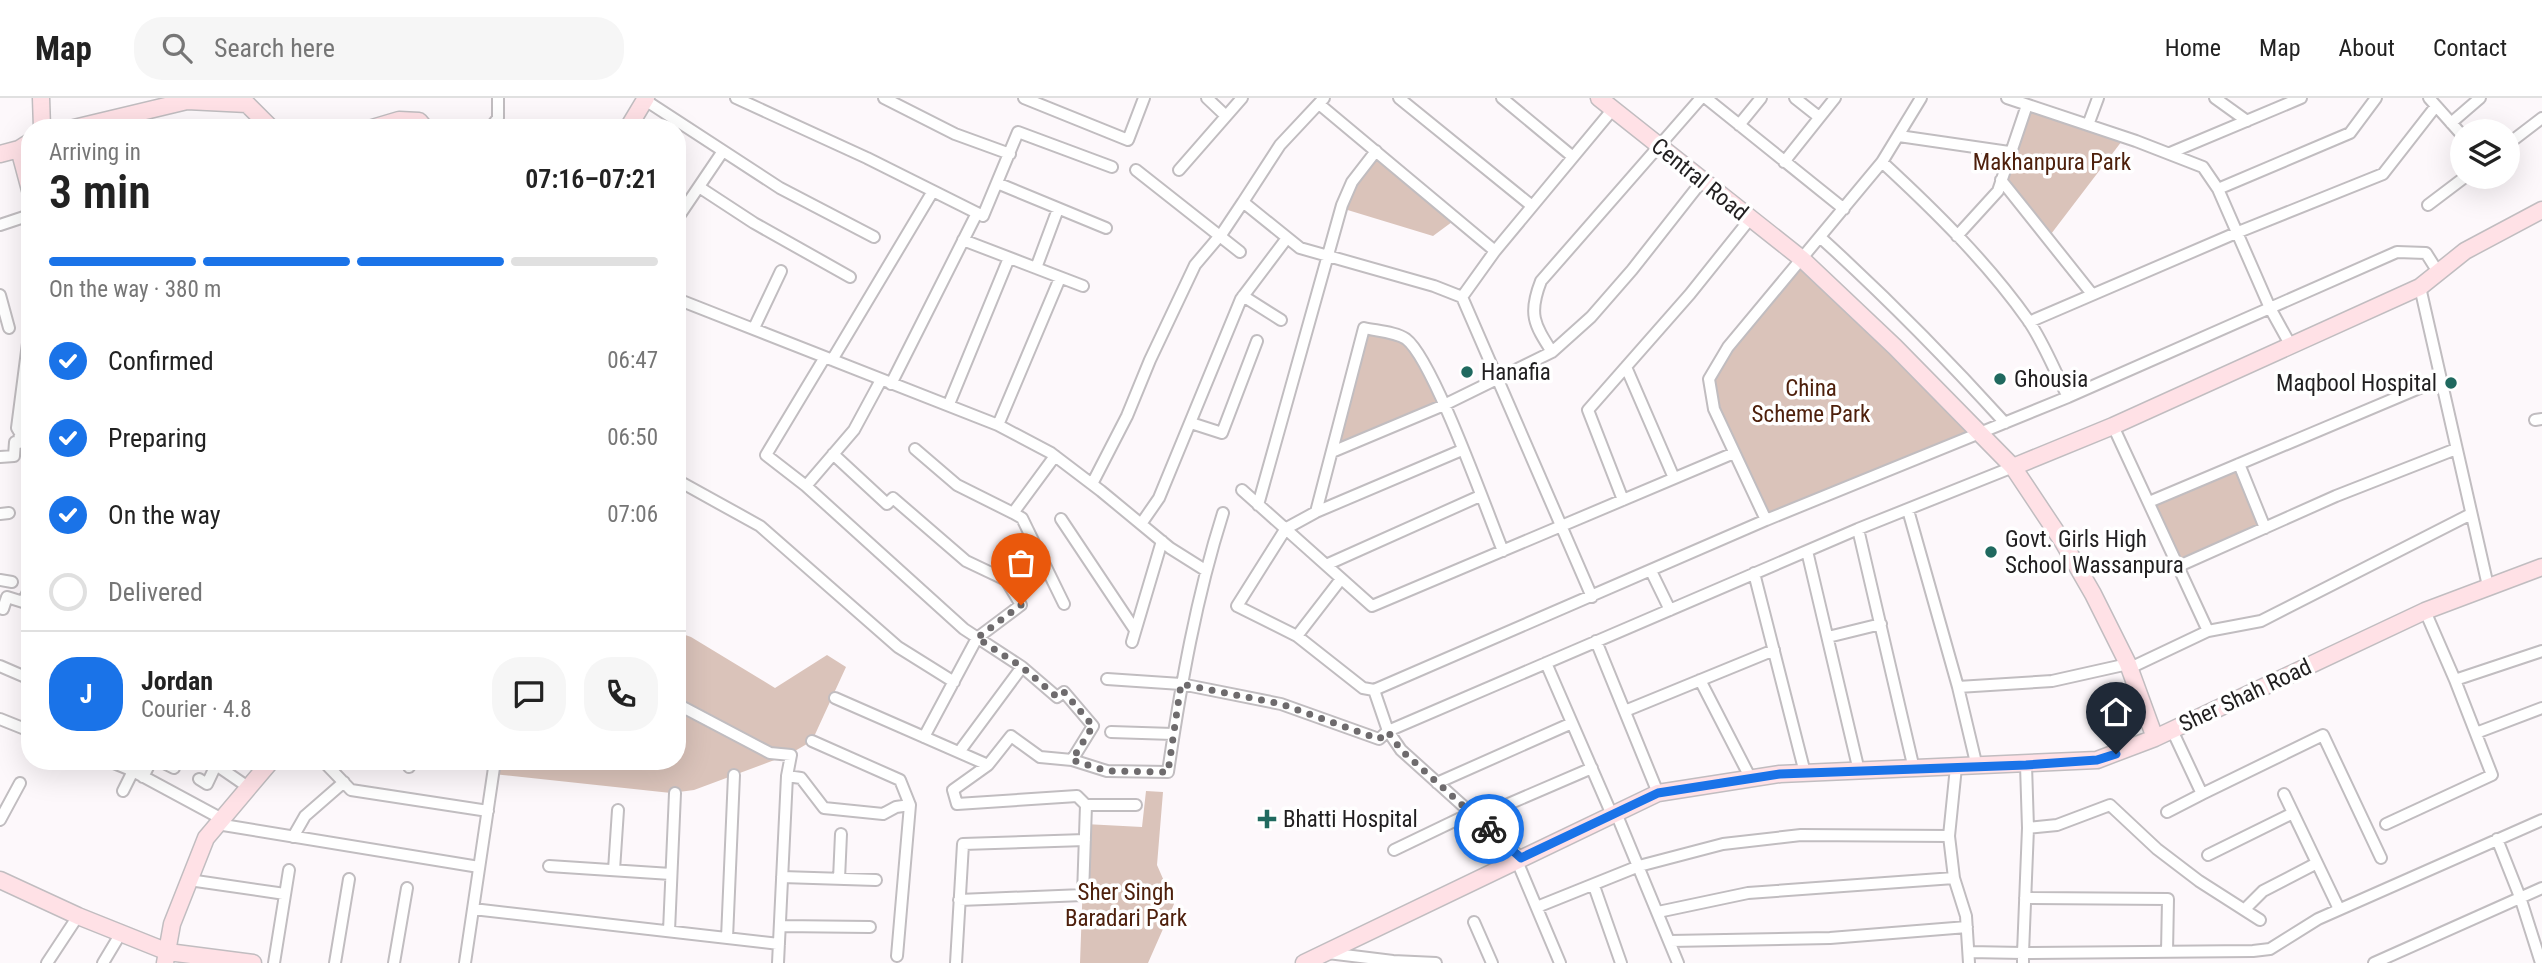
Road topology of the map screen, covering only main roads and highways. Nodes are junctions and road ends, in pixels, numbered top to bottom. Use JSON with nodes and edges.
{"nodes":[{"id":1,"x":41,"y":98,"type":"edge"},
{"id":2,"x":1599,"y":98,"type":"edge"},
{"id":3,"x":646,"y":99,"type":"edge"},
{"id":4,"x":42,"y":119,"type":"edge"},
{"id":5,"x":112,"y":119,"type":"edge"},
{"id":6,"x":262,"y":119,"type":"edge"},
{"id":7,"x":634,"y":119,"type":"edge"},
{"id":8,"x":21,"y":146,"type":"edge"},
{"id":9,"x":0,"y":154,"type":"edge"},
{"id":10,"x":2542,"y":210,"type":"edge"},
{"id":11,"x":2013,"y":467,"type":"junction"},
{"id":12,"x":2542,"y":567,"type":"edge"},
{"id":13,"x":2155,"y":738,"type":"junction"},
{"id":14,"x":263,"y":770,"type":"edge"},
{"id":15,"x":0,"y":880,"type":"edge"},
{"id":16,"x":167,"y":957,"type":"edge"},
{"id":17,"x":253,"y":963,"type":"edge"},
{"id":18,"x":1304,"y":963,"type":"edge"}],
"edges":[{"from":1,"to":4,"type":"main road"},
{"from":2,"to":11,"type":"main road","name":"Central Road"},
{"from":3,"to":7,"type":"main road"},
{"from":5,"to":6,"type":"main road"},
{"from":8,"to":9,"type":"main road"},
{"from":10,"to":11,"type":"main road"},
{"from":11,"to":13,"type":"main road","name":"Central Road"},
{"from":12,"to":13,"type":"main road","name":"Sher Shah Road"},
{"from":13,"to":18,"type":"main road","name":"Sher Shah Road"},
{"from":14,"to":16,"type":"main road"},
{"from":15,"to":16,"type":"main road"},
{"from":16,"to":17,"type":"main road"}]}
